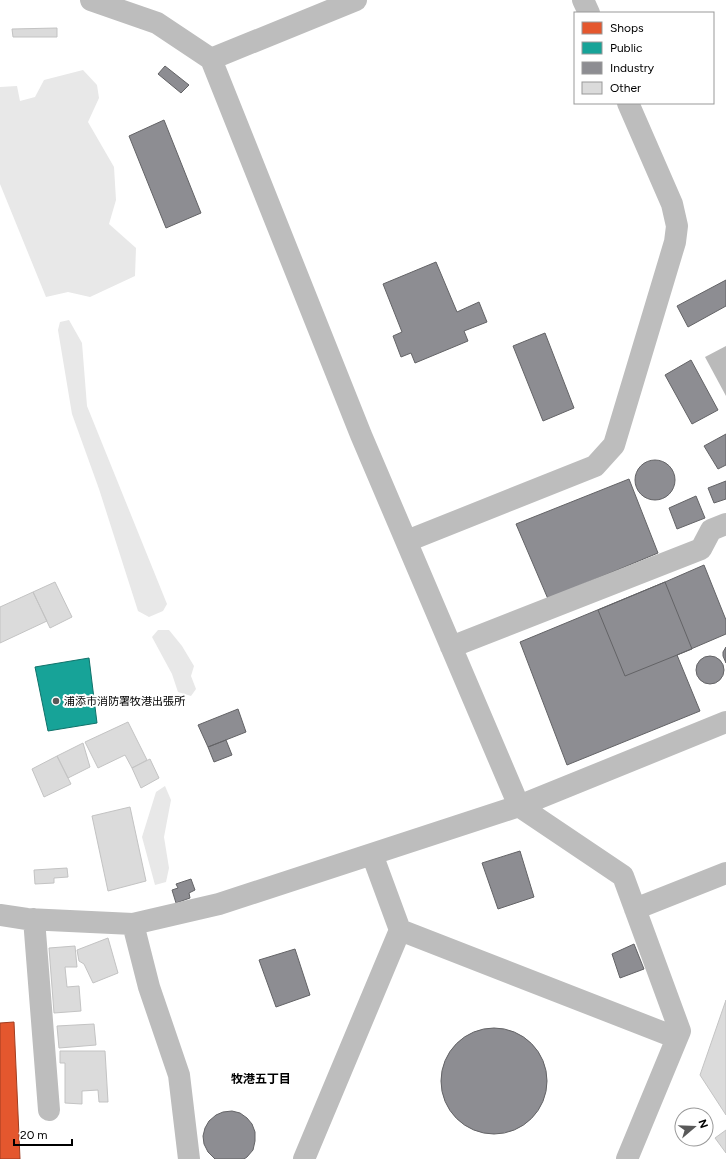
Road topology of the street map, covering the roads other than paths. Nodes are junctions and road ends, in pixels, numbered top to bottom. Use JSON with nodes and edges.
{"nodes":[{"id":1,"x":91,"y":0,"type":"edge"},
{"id":2,"x":356,"y":0,"type":"edge"},
{"id":3,"x":583,"y":0,"type":"edge"},
{"id":4,"x":589,"y":12,"type":"edge"},
{"id":5,"x":211,"y":59,"type":"junction"},
{"id":6,"x":628,"y":104,"type":"edge"},
{"id":7,"x":726,"y":524,"type":"edge"},
{"id":8,"x":406,"y":541,"type":"junction"},
{"id":9,"x":451,"y":647,"type":"junction"},
{"id":10,"x":726,"y":722,"type":"edge"},
{"id":11,"x":519,"y":806,"type":"junction"},
{"id":12,"x":372,"y":854,"type":"junction"},
{"id":13,"x":726,"y":873,"type":"edge"},
{"id":14,"x":635,"y":909,"type":"junction"},
{"id":15,"x":0,"y":915,"type":"edge"},
{"id":16,"x":34,"y":919,"type":"junction"},
{"id":17,"x":133,"y":924,"type":"junction"},
{"id":18,"x":400,"y":930,"type":"junction"},
{"id":19,"x":677,"y":1038,"type":"junction"},
{"id":20,"x":49,"y":1110,"type":"dead end"},
{"id":21,"x":189,"y":1159,"type":"edge"},
{"id":22,"x":304,"y":1159,"type":"edge"},
{"id":23,"x":627,"y":1159,"type":"edge"}],
"edges":[{"from":1,"to":5,"type":"street"},
{"from":2,"to":5,"type":"street"},
{"from":3,"to":4,"type":"street"},
{"from":5,"to":8,"type":"street"},
{"from":6,"to":8,"type":"street"},
{"from":7,"to":9,"type":"street"},
{"from":8,"to":9,"type":"street"},
{"from":9,"to":11,"type":"street"},
{"from":10,"to":11,"type":"street"},
{"from":11,"to":12,"type":"street"},
{"from":11,"to":14,"type":"street"},
{"from":12,"to":17,"type":"street"},
{"from":12,"to":18,"type":"street"},
{"from":13,"to":14,"type":"street"},
{"from":14,"to":19,"type":"street"},
{"from":15,"to":16,"type":"street"},
{"from":16,"to":17,"type":"street"},
{"from":16,"to":20,"type":"street"},
{"from":17,"to":21,"type":"street"},
{"from":18,"to":19,"type":"street"},
{"from":18,"to":22,"type":"street"},
{"from":19,"to":23,"type":"street"}]}
